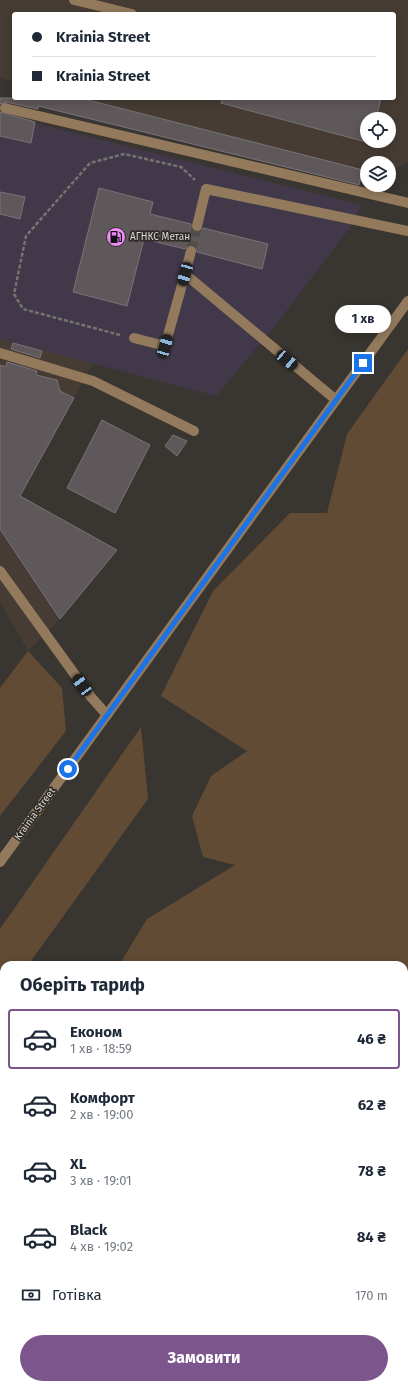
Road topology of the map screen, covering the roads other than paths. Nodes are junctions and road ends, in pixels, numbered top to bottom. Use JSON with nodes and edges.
{"nodes":[{"id":1,"x":74,"y":0,"type":"edge"},
{"id":2,"x":124,"y":12,"type":"edge"},
{"id":3,"x":5,"y":108,"type":"dead end"},
{"id":4,"x":408,"y":203,"type":"edge"},
{"id":5,"x":197,"y":226,"type":"tunnel mouth"},
{"id":6,"x":408,"y":231,"type":"edge"},
{"id":7,"x":191,"y":251,"type":"tunnel mouth"},
{"id":8,"x":185,"y":274,"type":"junction"},
{"id":9,"x":408,"y":301,"type":"edge"},
{"id":10,"x":134,"y":338,"type":"road end"},
{"id":11,"x":0,"y":353,"type":"edge"},
{"id":12,"x":336,"y":400,"type":"junction"},
{"id":13,"x":194,"y":431,"type":"dead end"},
{"id":14,"x":0,"y":571,"type":"edge"},
{"id":15,"x":107,"y":715,"type":"junction"},
{"id":16,"x":0,"y":862,"type":"edge"}],
"edges":[{"from":1,"to":2,"type":"street"},
{"from":3,"to":4,"type":"street"},
{"from":5,"to":6,"type":"street"},
{"from":7,"to":8,"type":"street"},
{"from":8,"to":10,"type":"street"},
{"from":8,"to":12,"type":"street"},
{"from":9,"to":12,"type":"street","name":"Krainia Street"},
{"from":11,"to":13,"type":"street"},
{"from":12,"to":15,"type":"street","name":"Krainia Street"},
{"from":14,"to":15,"type":"street"},
{"from":15,"to":16,"type":"street","name":"Krainia Street"}]}
